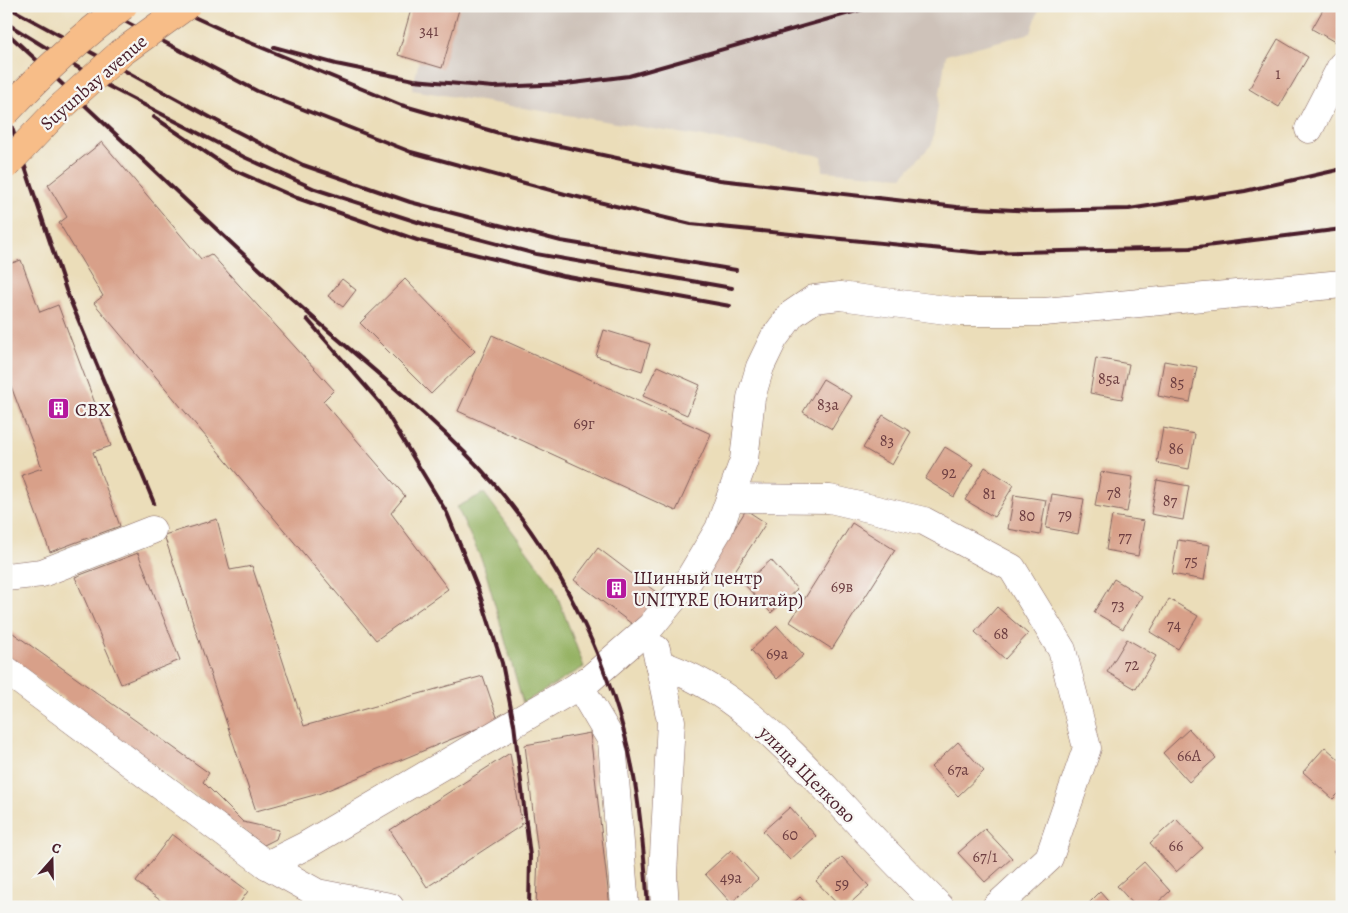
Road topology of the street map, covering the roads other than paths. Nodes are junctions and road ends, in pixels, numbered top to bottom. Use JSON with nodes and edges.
{"nodes":[{"id":1,"x":123,"y":6,"type":"edge"},
{"id":2,"x":186,"y":6,"type":"edge"},
{"id":3,"x":1342,"y":65,"type":"edge"},
{"id":4,"x":6,"y":112,"type":"edge"},
{"id":5,"x":1309,"y":129,"type":"dead end"},
{"id":6,"x":6,"y":165,"type":"edge"},
{"id":7,"x":1342,"y":284,"type":"edge"},
{"id":8,"x":731,"y":498,"type":"junction"},
{"id":9,"x":152,"y":530,"type":"dead end"},
{"id":10,"x":6,"y":577,"type":"edge"},
{"id":11,"x":651,"y":626,"type":"junction"},
{"id":12,"x":659,"y":664,"type":"junction"},
{"id":13,"x":6,"y":670,"type":"edge"},
{"id":14,"x":579,"y":685,"type":"junction"},
{"id":15,"x":267,"y":864,"type":"junction"},
{"id":16,"x":390,"y":907,"type":"edge"},
{"id":17,"x":625,"y":907,"type":"edge"},
{"id":18,"x":664,"y":907,"type":"edge"},
{"id":19,"x":940,"y":907,"type":"edge"},
{"id":20,"x":996,"y":907,"type":"edge"}],
"edges":[{"from":1,"to":4,"type":"main road","name":"Suyunbay avenue","bridge":true},
{"from":2,"to":6,"type":"main road","name":"Suyunbay avenue","bridge":true},
{"from":3,"to":5,"type":"street"},
{"from":7,"to":8,"type":"street"},
{"from":8,"to":11,"type":"street"},
{"from":8,"to":20,"type":"street"},
{"from":9,"to":10,"type":"street"},
{"from":11,"to":12,"type":"street"},
{"from":11,"to":14,"type":"street"},
{"from":12,"to":18,"type":"street"},
{"from":12,"to":19,"type":"street","name":"улица Щелково"},
{"from":13,"to":15,"type":"street"},
{"from":14,"to":15,"type":"street"},
{"from":14,"to":17,"type":"street"},
{"from":15,"to":16,"type":"street"}]}
